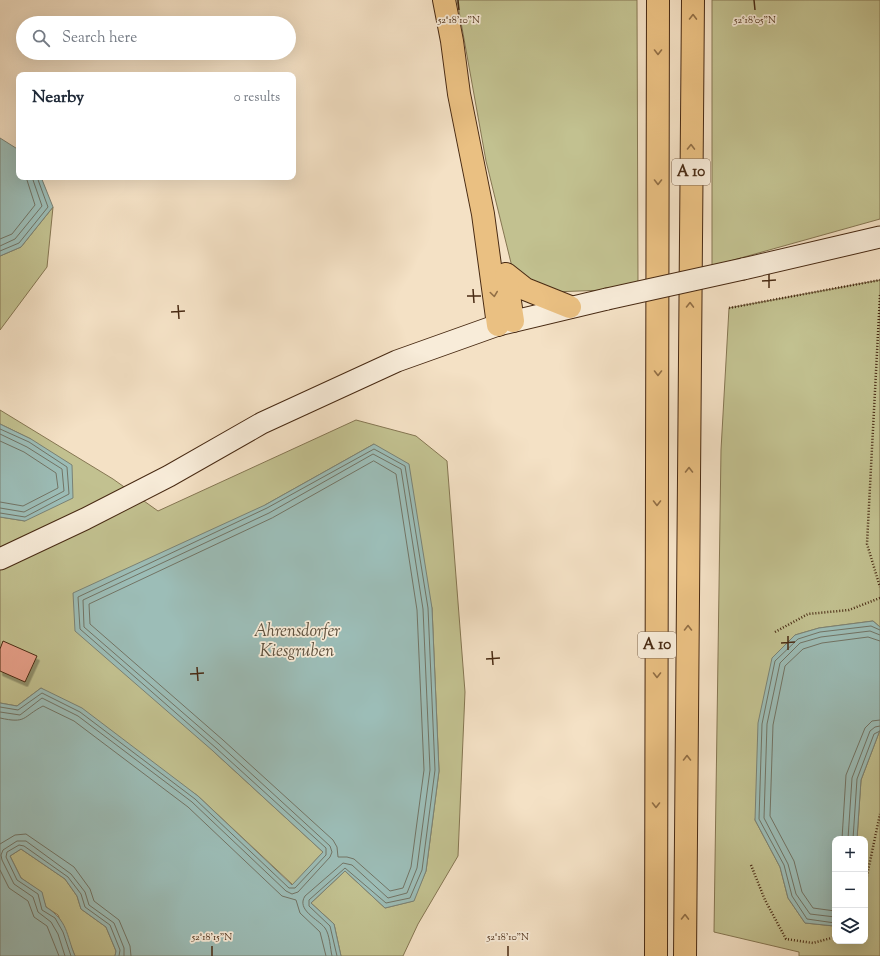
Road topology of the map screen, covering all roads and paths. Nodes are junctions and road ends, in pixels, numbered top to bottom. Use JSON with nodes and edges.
{"nodes":[{"id":1,"x":444,"y":0,"type":"edge"},
{"id":2,"x":693,"y":0,"type":"edge"},
{"id":3,"x":657,"y":4,"type":"edge"},
{"id":4,"x":483,"y":214,"type":"junction"},
{"id":5,"x":880,"y":237,"type":"edge"},
{"id":6,"x":506,"y":274,"type":"junction"},
{"id":7,"x":880,"y":280,"type":"edge"},
{"id":8,"x":880,"y":294,"type":"edge"},
{"id":9,"x":570,"y":307,"type":"junction"},
{"id":10,"x":729,"y":308,"type":"dead end"},
{"id":11,"x":506,"y":323,"type":"junction"},
{"id":12,"x":0,"y":559,"type":"edge"},
{"id":13,"x":880,"y":587,"type":"edge"},
{"id":14,"x":880,"y":598,"type":"edge"},
{"id":15,"x":775,"y":632,"type":"dead end"},
{"id":16,"x":880,"y":814,"type":"edge"},
{"id":17,"x":751,"y":864,"type":"dead end"},
{"id":18,"x":868,"y":872,"type":"edge"},
{"id":19,"x":832,"y":938,"type":"edge"},
{"id":20,"x":656,"y":956,"type":"edge"},
{"id":21,"x":685,"y":956,"type":"edge"}],
"edges":[{"from":1,"to":4,"type":"highway"},
{"from":21,"to":2,"type":"highway","number":"A 10","one_way":true},
{"from":3,"to":20,"type":"highway","number":"A 10","one_way":true},
{"from":4,"to":6,"type":"highway"},
{"from":4,"to":11,"type":"highway","one_way":true},
{"from":5,"to":9,"type":"main road","bridge":true},
{"from":6,"to":9,"type":"highway"},
{"from":6,"to":11,"type":"highway"},
{"from":7,"to":10,"type":"path"},
{"from":8,"to":13,"type":"path"},
{"from":9,"to":11,"type":"main road"},
{"from":11,"to":12,"type":"main road"},
{"from":14,"to":15,"type":"path"},
{"from":16,"to":18,"type":"path"},
{"from":17,"to":19,"type":"path"}]}
